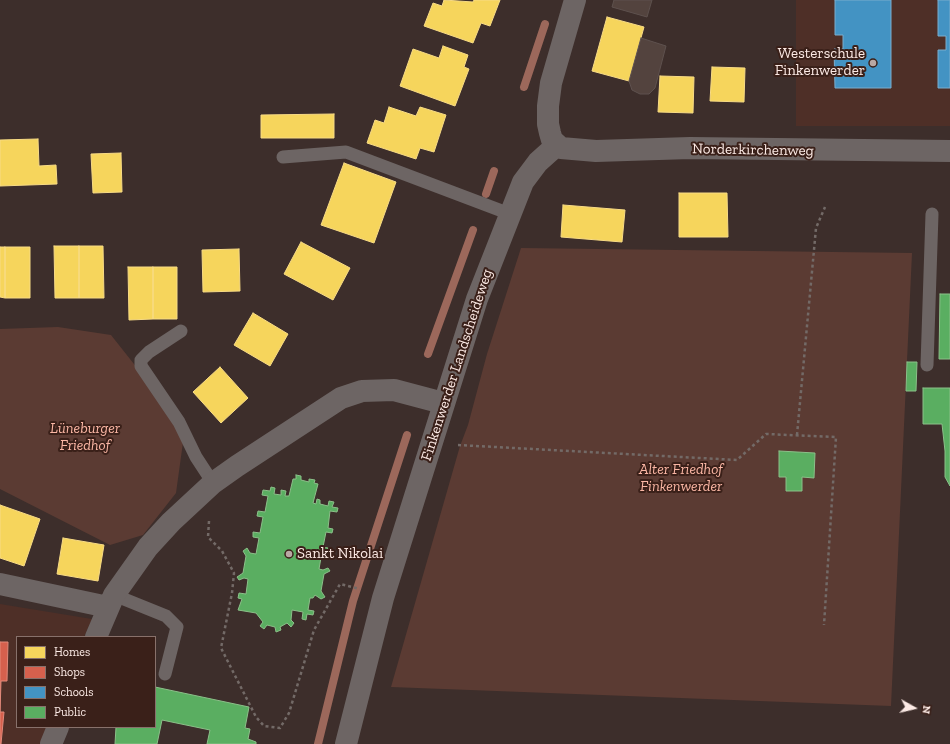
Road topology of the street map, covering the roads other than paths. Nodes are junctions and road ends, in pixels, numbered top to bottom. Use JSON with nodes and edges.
{"nodes":[{"id":1,"x":575,"y":0,"type":"edge"},
{"id":2,"x":557,"y":145,"type":"junction"},
{"id":3,"x":950,"y":151,"type":"edge"},
{"id":4,"x":283,"y":156,"type":"dead end"},
{"id":5,"x":510,"y":214,"type":"junction"},
{"id":6,"x":932,"y":214,"type":"dead end"},
{"id":7,"x":181,"y":331,"type":"dead end"},
{"id":8,"x":926,"y":365,"type":"dead end"},
{"id":9,"x":443,"y":403,"type":"junction"},
{"id":10,"x":213,"y":483,"type":"junction"},
{"id":11,"x":0,"y":584,"type":"edge"},
{"id":12,"x":111,"y":601,"type":"junction"},
{"id":13,"x":96,"y":636,"type":"edge"},
{"id":14,"x":164,"y":674,"type":"dead end"},
{"id":15,"x":58,"y":728,"type":"edge"},
{"id":16,"x":51,"y":744,"type":"edge"},
{"id":17,"x":346,"y":744,"type":"edge"}],
"edges":[{"from":1,"to":2,"type":"street"},
{"from":2,"to":3,"type":"street","name":"Norderkirchenweg"},
{"from":2,"to":5,"type":"street","name":"Finkenwerder Landscheideweg"},
{"from":4,"to":5,"type":"lane"},
{"from":5,"to":9,"type":"street","name":"Finkenwerder Landscheideweg"},
{"from":6,"to":8,"type":"lane"},
{"from":7,"to":10,"type":"lane"},
{"from":9,"to":10,"type":"street"},
{"from":9,"to":17,"type":"street","name":"Finkenwerder Landscheideweg"},
{"from":10,"to":12,"type":"street"},
{"from":11,"to":12,"type":"street"},
{"from":12,"to":13,"type":"street"},
{"from":12,"to":14,"type":"lane"},
{"from":15,"to":16,"type":"street"}]}
